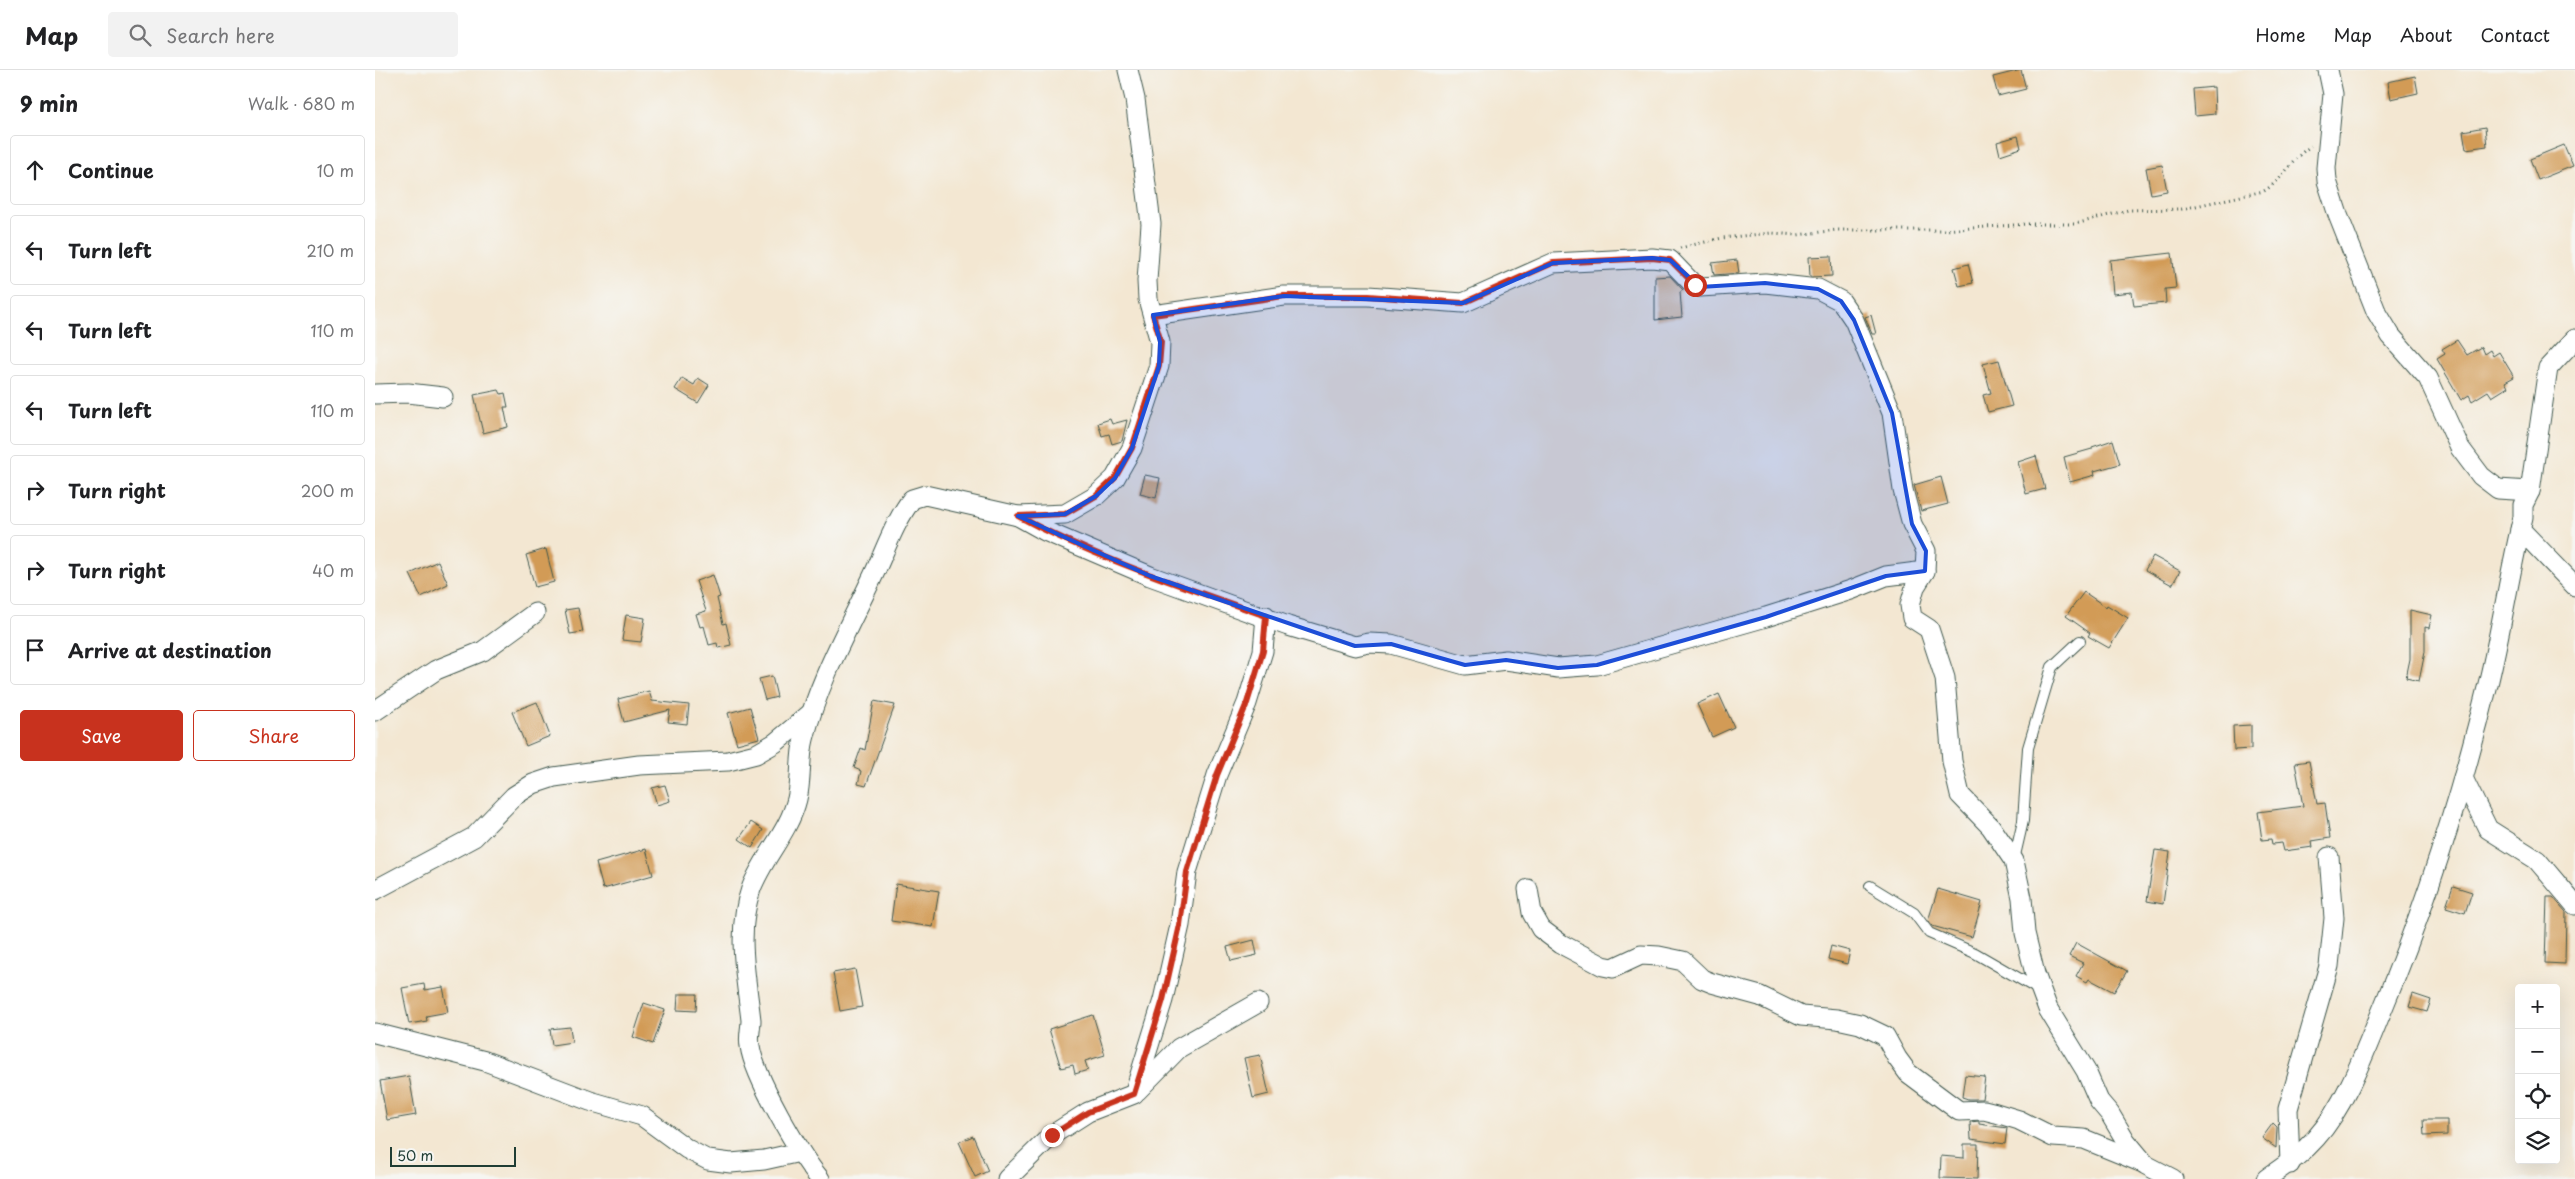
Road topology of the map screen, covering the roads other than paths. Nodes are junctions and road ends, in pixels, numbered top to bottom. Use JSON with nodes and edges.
{"nodes":[{"id":1,"x":1128,"y":70,"type":"edge"},
{"id":2,"x":2328,"y":70,"type":"edge"},
{"id":3,"x":1153,"y":315,"type":"junction"},
{"id":4,"x":2575,"y":339,"type":"edge"},
{"id":5,"x":375,"y":394,"type":"edge"},
{"id":6,"x":443,"y":397,"type":"dead end"},
{"id":7,"x":2530,"y":490,"type":"junction"},
{"id":8,"x":1018,"y":516,"type":"junction"},
{"id":9,"x":2520,"y":529,"type":"junction"},
{"id":10,"x":1925,"y":571,"type":"junction"},
{"id":11,"x":2575,"y":586,"type":"edge"},
{"id":12,"x":535,"y":614,"type":"dead end"},
{"id":13,"x":1266,"y":616,"type":"junction"},
{"id":14,"x":2080,"y":642,"type":"dead end"},
{"id":15,"x":375,"y":712,"type":"edge"},
{"id":16,"x":811,"y":713,"type":"junction"},
{"id":17,"x":2463,"y":778,"type":"junction"},
{"id":18,"x":2329,"y":857,"type":"dead end"},
{"id":19,"x":2014,"y":861,"type":"junction"},
{"id":20,"x":1870,"y":886,"type":"dead end"},
{"id":21,"x":1528,"y":889,"type":"dead end"},
{"id":22,"x":375,"y":890,"type":"edge"},
{"id":23,"x":2575,"y":905,"type":"edge"},
{"id":24,"x":2042,"y":991,"type":"junction"},
{"id":25,"x":1258,"y":1002,"type":"dead end"},
{"id":26,"x":375,"y":1033,"type":"edge"},
{"id":27,"x":1134,"y":1094,"type":"junction"},
{"id":28,"x":800,"y":1152,"type":"junction"},
{"id":29,"x":2146,"y":1165,"type":"junction"},
{"id":30,"x":2277,"y":1174,"type":"edge"},
{"id":31,"x":820,"y":1179,"type":"edge"},
{"id":32,"x":1007,"y":1179,"type":"edge"},
{"id":33,"x":2173,"y":1179,"type":"edge"}],
"edges":[{"from":1,"to":3,"type":"street"},
{"from":2,"to":7,"type":"street"},
{"from":3,"to":8,"type":"street"},
{"from":3,"to":10,"type":"street"},
{"from":4,"to":7,"type":"street"},
{"from":5,"to":6,"type":"street"},
{"from":7,"to":9,"type":"street"},
{"from":8,"to":13,"type":"street"},
{"from":8,"to":16,"type":"street"},
{"from":9,"to":11,"type":"street"},
{"from":9,"to":17,"type":"street"},
{"from":10,"to":13,"type":"street"},
{"from":10,"to":19,"type":"street"},
{"from":12,"to":15,"type":"street"},
{"from":13,"to":27,"type":"street"},
{"from":14,"to":19,"type":"lane"},
{"from":16,"to":22,"type":"street"},
{"from":16,"to":28,"type":"street"},
{"from":17,"to":23,"type":"street"},
{"from":17,"to":30,"type":"street"},
{"from":18,"to":30,"type":"street"},
{"from":19,"to":24,"type":"street"},
{"from":20,"to":24,"type":"lane"},
{"from":21,"to":29,"type":"street"},
{"from":24,"to":29,"type":"street"},
{"from":25,"to":27,"type":"street"},
{"from":26,"to":28,"type":"street"},
{"from":27,"to":32,"type":"street"},
{"from":28,"to":31,"type":"street"},
{"from":29,"to":33,"type":"street"}]}
